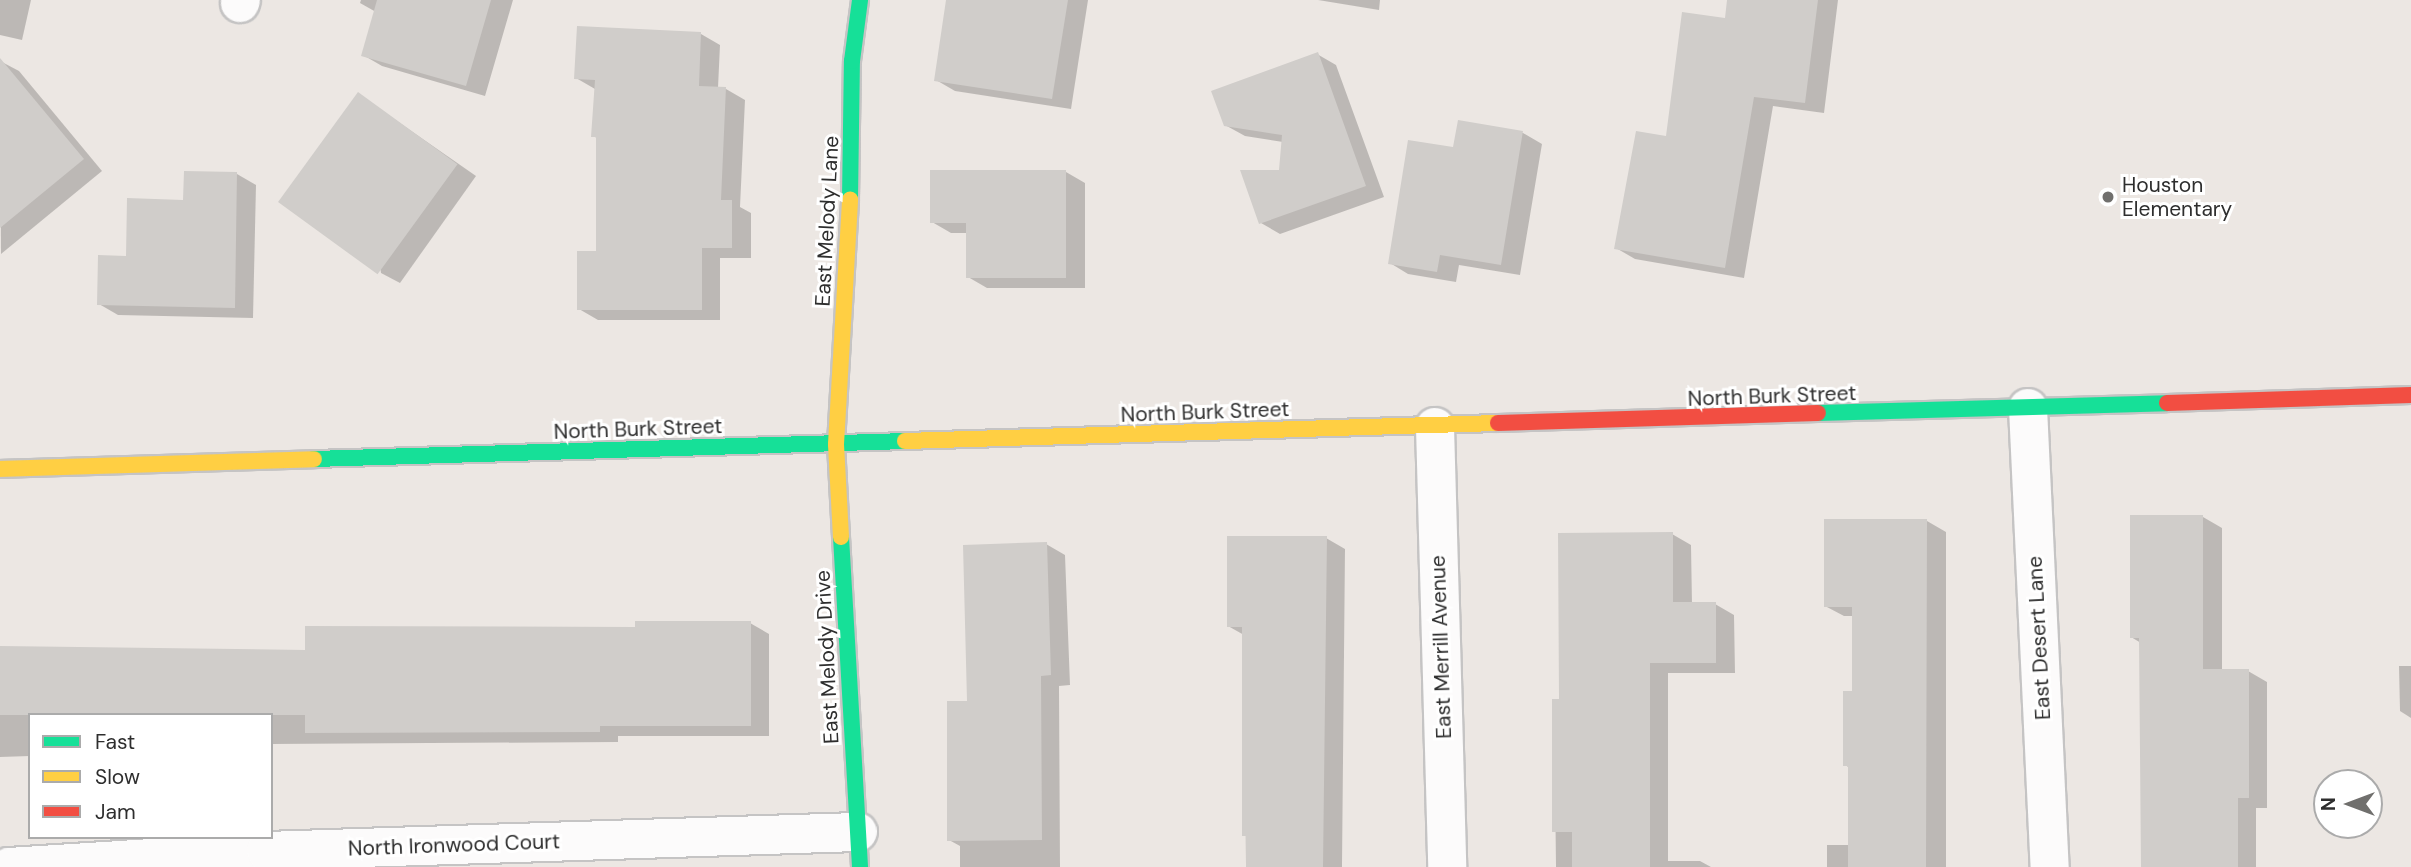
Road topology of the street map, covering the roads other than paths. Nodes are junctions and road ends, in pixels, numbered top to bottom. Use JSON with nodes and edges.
{"nodes":[{"id":1,"x":860,"y":0,"type":"edge"},
{"id":2,"x":2411,"y":395,"type":"edge"},
{"id":3,"x":2028,"y":408,"type":"junction"},
{"id":4,"x":1435,"y":427,"type":"junction"},
{"id":5,"x":836,"y":444,"type":"junction"},
{"id":6,"x":0,"y":469,"type":"edge"},
{"id":7,"x":859,"y":850,"type":"edge"},
{"id":8,"x":266,"y":859,"type":"edge"},
{"id":9,"x":9,"y":867,"type":"edge"},
{"id":10,"x":1447,"y":867,"type":"edge"},
{"id":11,"x":2050,"y":867,"type":"edge"}],
"edges":[{"from":1,"to":5,"type":"street","name":"East Melody Lane"},
{"from":2,"to":3,"type":"street","name":"North Burk Street"},
{"from":3,"to":4,"type":"street","name":"North Burk Street"},
{"from":3,"to":11,"type":"street","name":"East Desert Lane"},
{"from":4,"to":5,"type":"street","name":"North Burk Street"},
{"from":4,"to":10,"type":"street","name":"East Merrill Avenue"},
{"from":5,"to":6,"type":"street","name":"North Burk Street"},
{"from":5,"to":7,"type":"street","name":"East Melody Drive"},
{"from":7,"to":8,"type":"street","name":"North Ironwood Court"},
{"from":8,"to":9,"type":"street","name":"North Ironwood Court"}]}
